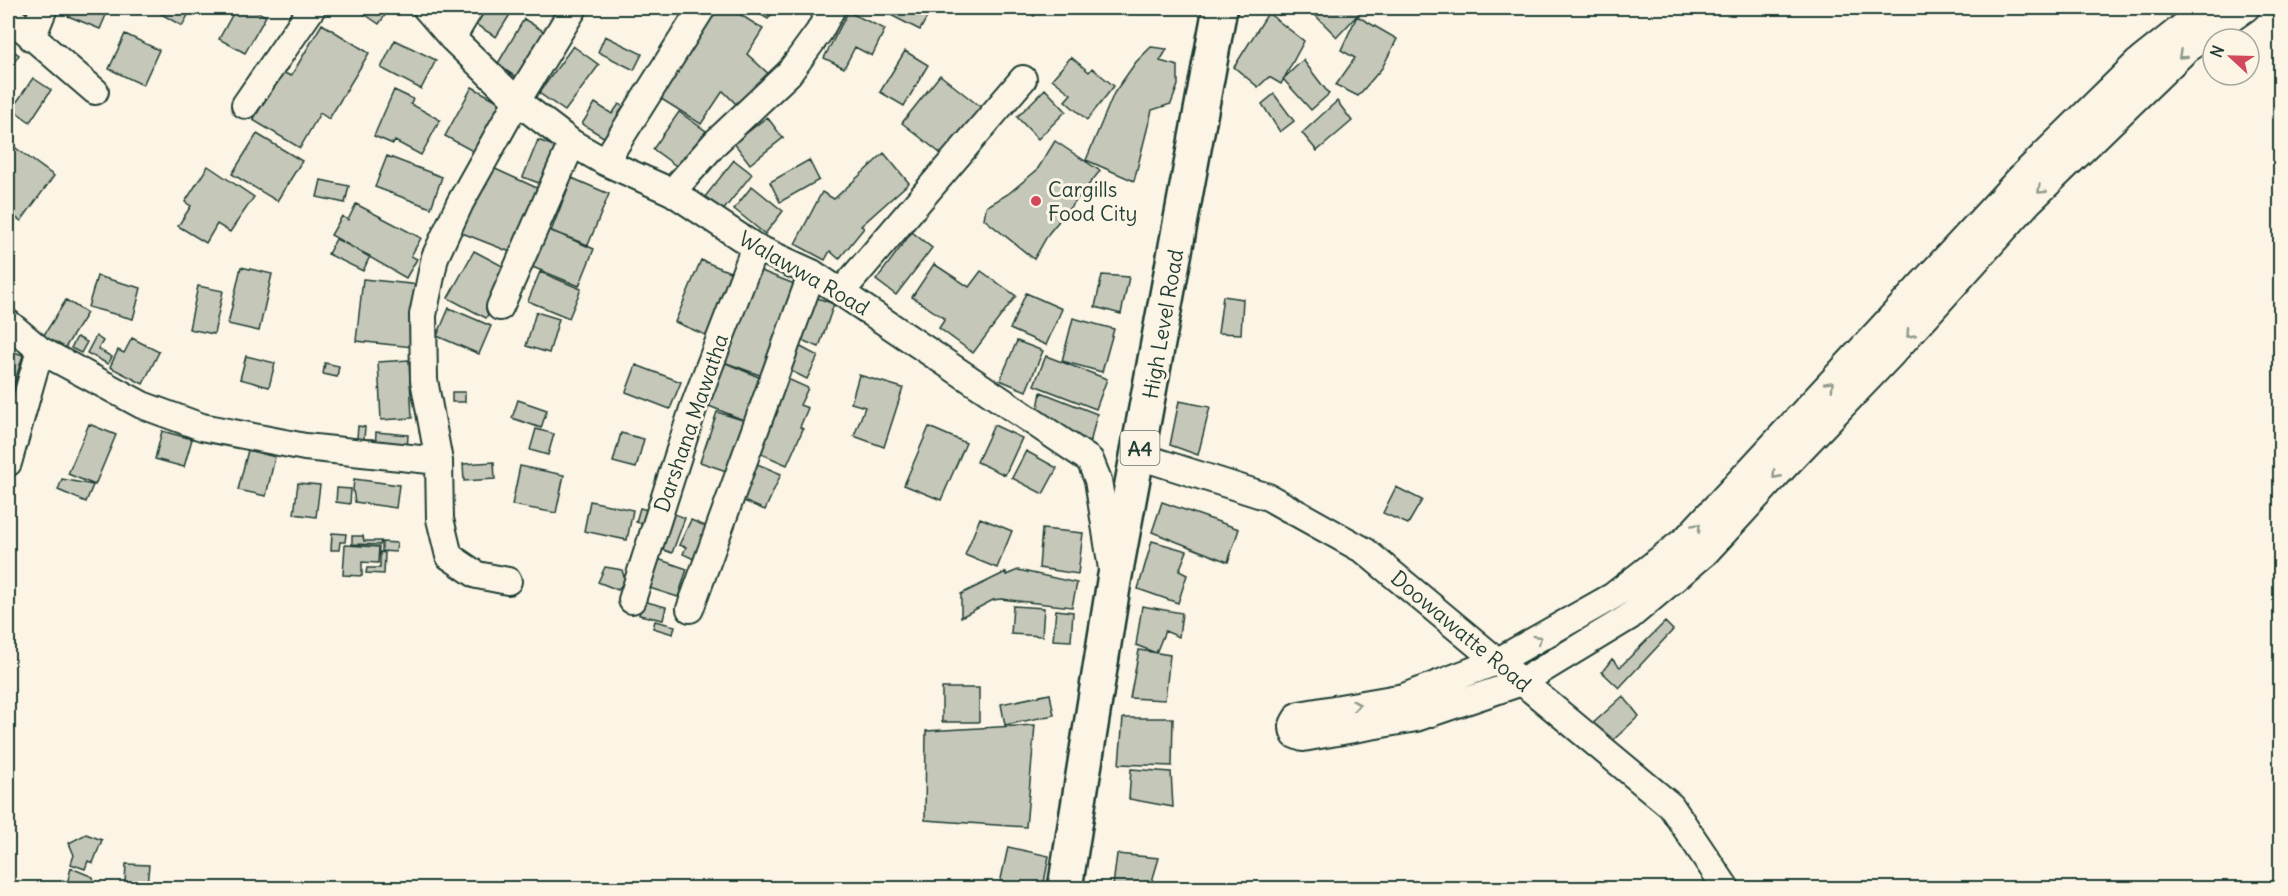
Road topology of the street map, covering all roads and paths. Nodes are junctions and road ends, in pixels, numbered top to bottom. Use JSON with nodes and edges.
{"nodes":[{"id":1,"x":44,"y":8,"type":"edge"},
{"id":2,"x":312,"y":8,"type":"edge"},
{"id":3,"x":426,"y":8,"type":"edge"},
{"id":4,"x":470,"y":8,"type":"edge"},
{"id":5,"x":574,"y":8,"type":"edge"},
{"id":6,"x":702,"y":8,"type":"edge"},
{"id":7,"x":832,"y":8,"type":"edge"},
{"id":8,"x":1220,"y":8,"type":"edge"},
{"id":9,"x":2206,"y":8,"type":"edge"},
{"id":10,"x":2246,"y":8,"type":"edge"},
{"id":11,"x":8,"y":16,"type":"edge"},
{"id":12,"x":32,"y":38,"type":"junction"},
{"id":13,"x":452,"y":38,"type":"junction"},
{"id":14,"x":1023,"y":79,"type":"dead end"},
{"id":15,"x":95,"y":91,"type":"dead end"},
{"id":16,"x":517,"y":101,"type":"junction"},
{"id":17,"x":246,"y":105,"type":"dead end"},
{"id":18,"x":572,"y":143,"type":"junction"},
{"id":19,"x":605,"y":162,"type":"junction"},
{"id":20,"x":672,"y":192,"type":"junction"},
{"id":21,"x":755,"y":247,"type":"junction"},
{"id":22,"x":812,"y":273,"type":"junction"},
{"id":23,"x":842,"y":291,"type":"junction"},
{"id":24,"x":500,"y":307,"type":"dead end"},
{"id":25,"x":8,"y":323,"type":"edge"},
{"id":26,"x":40,"y":350,"type":"junction"},
{"id":27,"x":1139,"y":456,"type":"junction"},
{"id":28,"x":438,"y":461,"type":"junction"},
{"id":29,"x":8,"y":463,"type":"edge"},
{"id":30,"x":508,"y":581,"type":"dead end"},
{"id":31,"x":1114,"y":581,"type":"junction"},
{"id":32,"x":632,"y":600,"type":"dead end"},
{"id":33,"x":690,"y":609,"type":"dead end"},
{"id":34,"x":1498,"y":661,"type":"junction"},
{"id":35,"x":1522,"y":682,"type":"junction"},
{"id":36,"x":1065,"y":888,"type":"edge"},
{"id":37,"x":1726,"y":888,"type":"edge"}],
"edges":[{"from":1,"to":12,"type":"street"},
{"from":2,"to":17,"type":"street"},
{"from":3,"to":13,"type":"street","name":"Walawwa Road"},
{"from":4,"to":13,"type":"street"},
{"from":5,"to":16,"type":"street"},
{"from":6,"to":19,"type":"street"},
{"from":7,"to":20,"type":"street"},
{"from":8,"to":27,"type":"highway","name":"High Level Road","number":"A4"},
{"from":34,"to":9,"type":"street","one_way":true},
{"from":10,"to":35,"type":"street","one_way":true},
{"from":11,"to":12,"type":"street"},
{"from":12,"to":15,"type":"street"},
{"from":13,"to":16,"type":"street","name":"Walawwa Road"},
{"from":14,"to":23,"type":"street"},
{"from":16,"to":18,"type":"street","name":"Walawwa Road"},
{"from":16,"to":28,"type":"street"},
{"from":18,"to":19,"type":"street","name":"Walawwa Road"},
{"from":18,"to":24,"type":"street"},
{"from":19,"to":20,"type":"street","name":"Walawwa Road"},
{"from":20,"to":21,"type":"street","name":"Walawwa Road"},
{"from":21,"to":22,"type":"street","name":"Walawwa Road"},
{"from":21,"to":32,"type":"street","name":"Darshana Mawatha"},
{"from":22,"to":23,"type":"street","name":"Walawwa Road"},
{"from":22,"to":33,"type":"street"},
{"from":23,"to":31,"type":"street","name":"Walawwa Road"},
{"from":25,"to":26,"type":"street"},
{"from":26,"to":28,"type":"street"},
{"from":26,"to":29,"type":"street"},
{"from":27,"to":31,"type":"highway","name":"High Level Road","number":"A4"},
{"from":27,"to":34,"type":"street","name":"Doowawatte Road"},
{"from":28,"to":30,"type":"street"},
{"from":31,"to":36,"type":"highway","name":"High Level Road","number":"A4"},
{"from":34,"to":35,"type":"street","name":"Doowawatte Road"},
{"from":35,"to":34,"type":"street","one_way":true},
{"from":35,"to":37,"type":"street","name":"Doowawatte Road"}]}
